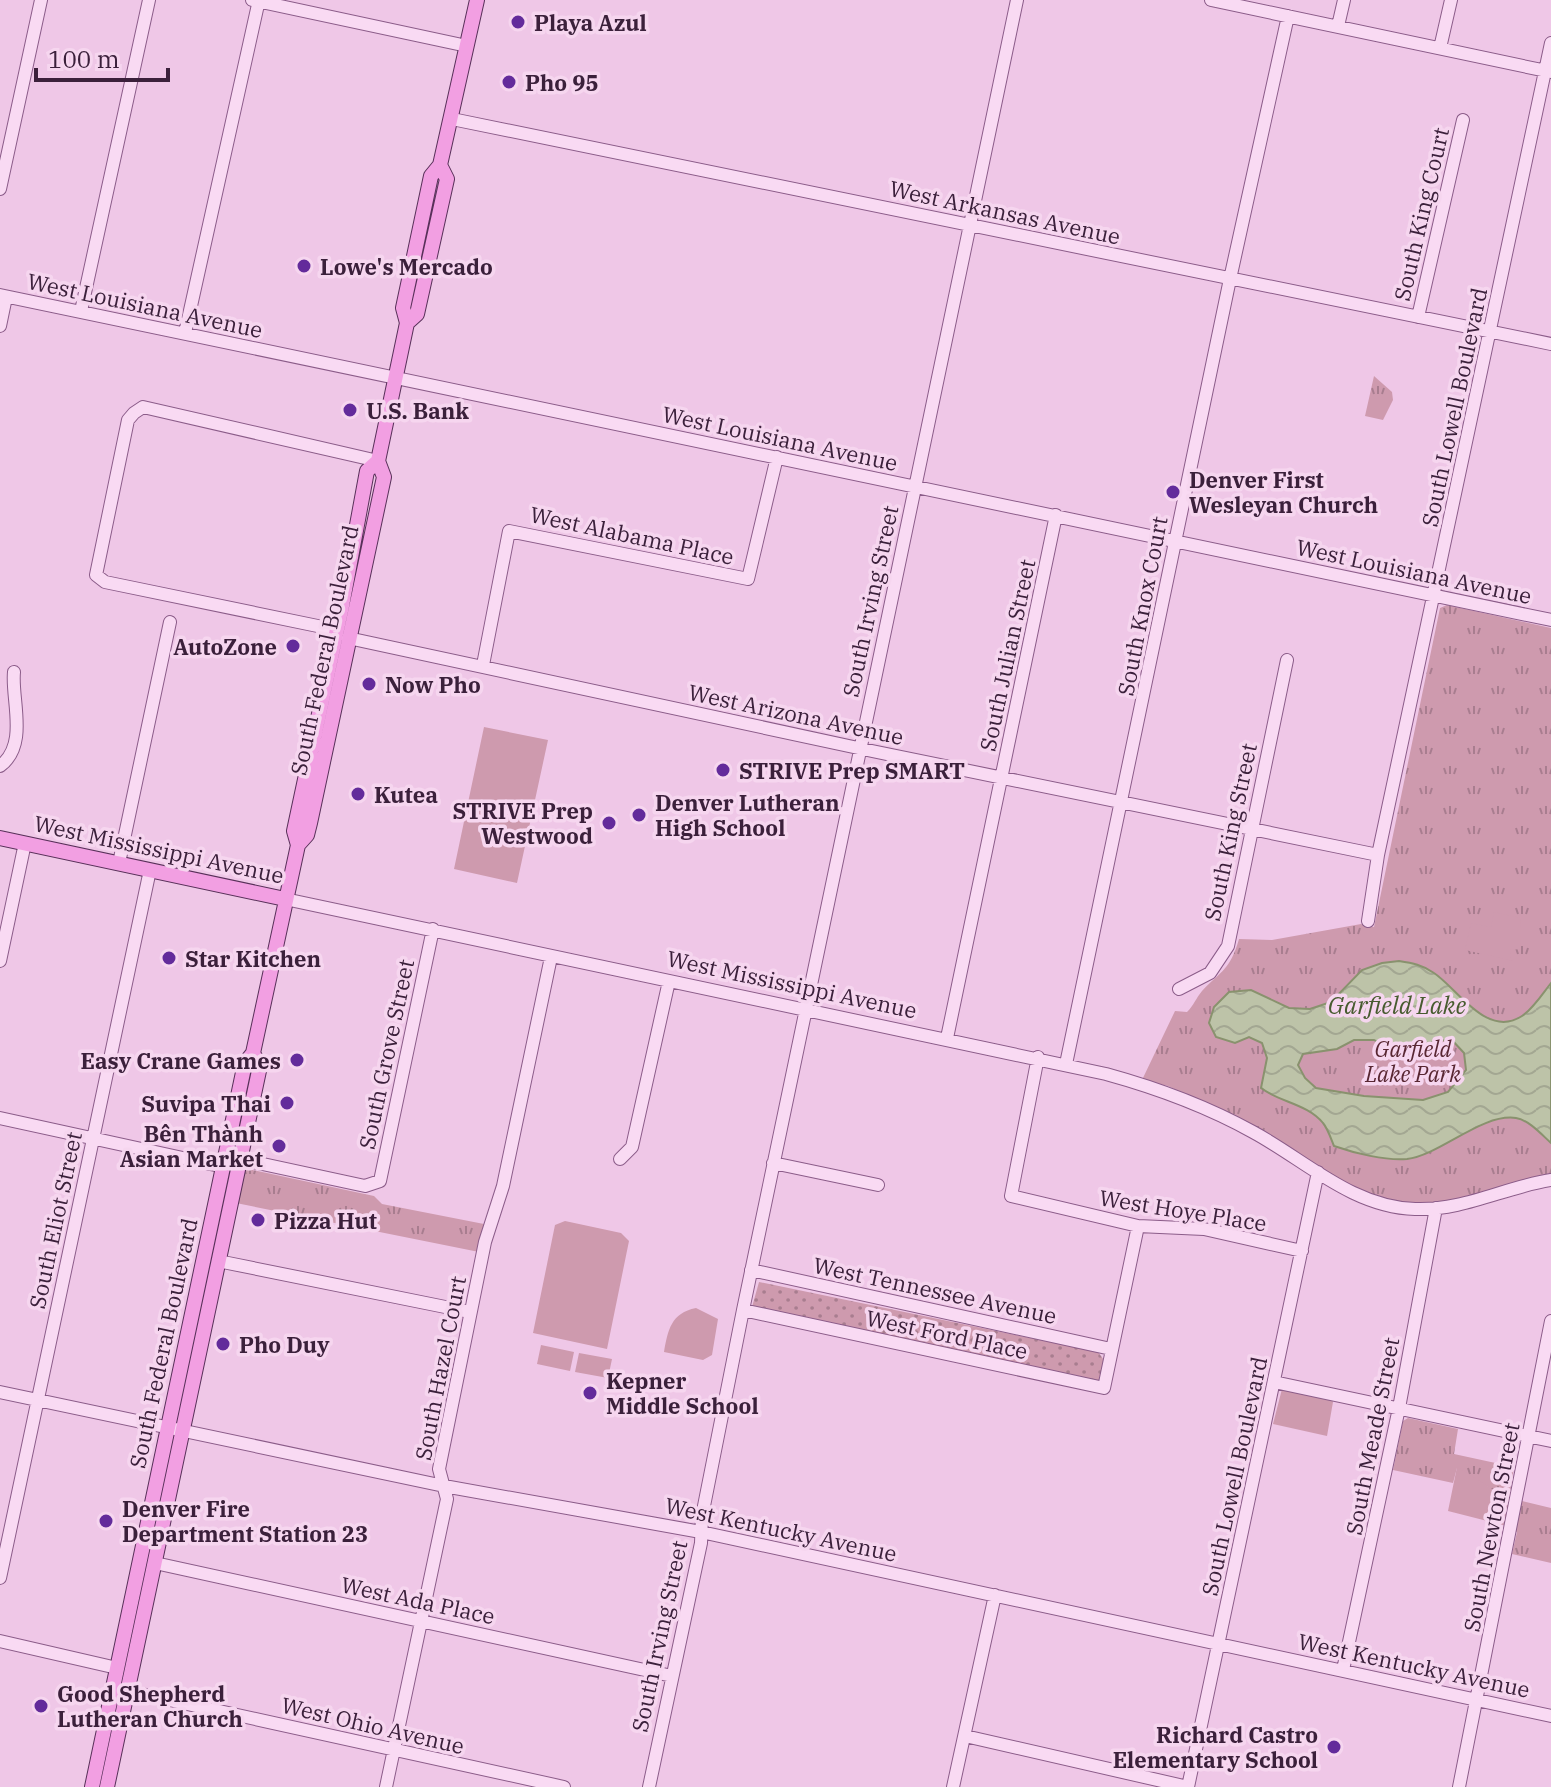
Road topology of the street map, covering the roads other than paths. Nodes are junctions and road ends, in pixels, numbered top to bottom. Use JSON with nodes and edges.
{"nodes":[{"id":1,"x":41,"y":0,"type":"edge"},
{"id":2,"x":149,"y":0,"type":"edge"},
{"id":3,"x":256,"y":0,"type":"edge"},
{"id":4,"x":477,"y":0,"type":"edge"},
{"id":5,"x":1017,"y":0,"type":"edge"},
{"id":6,"x":1211,"y":0,"type":"edge"},
{"id":7,"x":1344,"y":0,"type":"edge"},
{"id":8,"x":1451,"y":0,"type":"edge"},
{"id":9,"x":1288,"y":16,"type":"junction"},
{"id":10,"x":1338,"y":26,"type":"junction"},
{"id":11,"x":1551,"y":43,"type":"edge"},
{"id":12,"x":467,"y":46,"type":"junction"},
{"id":13,"x":1440,"y":48,"type":"junction"},
{"id":14,"x":1548,"y":71,"type":"edge"},
{"id":15,"x":452,"y":119,"type":"junction"},
{"id":16,"x":1463,"y":120,"type":"dead end"},
{"id":17,"x":0,"y":189,"type":"edge"},
{"id":18,"x":969,"y":225,"type":"junction"},
{"id":19,"x":1230,"y":279,"type":"junction"},
{"id":20,"x":3,"y":296,"type":"edge"},
{"id":21,"x":81,"y":311,"type":"junction"},
{"id":22,"x":1418,"y":317,"type":"junction"},
{"id":23,"x":0,"y":326,"type":"edge"},
{"id":24,"x":1490,"y":332,"type":"junction"},
{"id":25,"x":185,"y":333,"type":"junction"},
{"id":26,"x":1551,"y":344,"type":"edge"},
{"id":27,"x":395,"y":378,"type":"junction"},
{"id":28,"x":777,"y":457,"type":"junction"},
{"id":29,"x":378,"y":461,"type":"junction"},
{"id":30,"x":914,"y":488,"type":"junction"},
{"id":31,"x":1056,"y":515,"type":"junction"},
{"id":32,"x":1175,"y":541,"type":"junction"},
{"id":33,"x":1435,"y":594,"type":"junction"},
{"id":34,"x":1551,"y":620,"type":"edge"},
{"id":35,"x":170,"y":622,"type":"dead end"},
{"id":36,"x":342,"y":634,"type":"junction"},
{"id":37,"x":1287,"y":660,"type":"dead end"},
{"id":38,"x":483,"y":665,"type":"junction"},
{"id":39,"x":14,"y":672,"type":"dead end"},
{"id":40,"x":860,"y":748,"type":"junction"},
{"id":41,"x":0,"y":766,"type":"edge"},
{"id":42,"x":1002,"y":778,"type":"junction"},
{"id":43,"x":1122,"y":803,"type":"junction"},
{"id":44,"x":1250,"y":830,"type":"junction"},
{"id":45,"x":0,"y":838,"type":"edge"},
{"id":46,"x":25,"y":843,"type":"junction"},
{"id":47,"x":1378,"y":855,"type":"junction"},
{"id":48,"x":119,"y":863,"type":"junction"},
{"id":49,"x":150,"y":870,"type":"junction"},
{"id":50,"x":285,"y":899,"type":"junction"},
{"id":51,"x":1368,"y":921,"type":"dead end"},
{"id":52,"x":433,"y":929,"type":"junction"},
{"id":53,"x":551,"y":957,"type":"junction"},
{"id":54,"x":0,"y":961,"type":"edge"},
{"id":55,"x":669,"y":981,"type":"junction"},
{"id":56,"x":1179,"y":989,"type":"dead end"},
{"id":57,"x":805,"y":1011,"type":"junction"},
{"id":58,"x":947,"y":1038,"type":"junction"},
{"id":59,"x":253,"y":1053,"type":"junction"},
{"id":60,"x":1038,"y":1057,"type":"junction"},
{"id":61,"x":1066,"y":1064,"type":"junction"},
{"id":62,"x":0,"y":1118,"type":"edge"},
{"id":63,"x":93,"y":1138,"type":"junction"},
{"id":64,"x":239,"y":1159,"type":"junction"},
{"id":65,"x":620,"y":1159,"type":"dead end"},
{"id":66,"x":773,"y":1163,"type":"junction"},
{"id":67,"x":224,"y":1167,"type":"junction"},
{"id":68,"x":1318,"y":1172,"type":"junction"},
{"id":69,"x":1551,"y":1180,"type":"edge"},
{"id":70,"x":878,"y":1185,"type":"dead end"},
{"id":71,"x":1436,"y":1208,"type":"junction"},
{"id":72,"x":1138,"y":1226,"type":"junction"},
{"id":73,"x":1302,"y":1251,"type":"junction"},
{"id":74,"x":218,"y":1261,"type":"junction"},
{"id":75,"x":751,"y":1270,"type":"junction"},
{"id":76,"x":743,"y":1310,"type":"junction"},
{"id":77,"x":470,"y":1312,"type":"junction"},
{"id":78,"x":1551,"y":1321,"type":"edge"},
{"id":79,"x":1111,"y":1349,"type":"junction"},
{"id":80,"x":1274,"y":1382,"type":"junction"},
{"id":81,"x":0,"y":1392,"type":"edge"},
{"id":82,"x":38,"y":1400,"type":"junction"},
{"id":83,"x":1399,"y":1408,"type":"junction"},
{"id":84,"x":167,"y":1427,"type":"junction"},
{"id":85,"x":182,"y":1431,"type":"junction"},
{"id":86,"x":1529,"y":1436,"type":"junction"},
{"id":87,"x":1551,"y":1441,"type":"edge"},
{"id":88,"x":444,"y":1486,"type":"junction"},
{"id":89,"x":701,"y":1532,"type":"junction"},
{"id":90,"x":155,"y":1563,"type":"junction"},
{"id":91,"x":0,"y":1578,"type":"edge"},
{"id":92,"x":995,"y":1595,"type":"junction"},
{"id":93,"x":420,"y":1621,"type":"junction"},
{"id":94,"x":0,"y":1641,"type":"edge"},
{"id":95,"x":1219,"y":1643,"type":"junction"},
{"id":96,"x":117,"y":1668,"type":"junction"},
{"id":97,"x":1343,"y":1670,"type":"junction"},
{"id":98,"x":672,"y":1676,"type":"junction"},
{"id":99,"x":128,"y":1691,"type":"junction"},
{"id":100,"x":1478,"y":1700,"type":"junction"},
{"id":101,"x":1551,"y":1716,"type":"edge"},
{"id":102,"x":965,"y":1736,"type":"junction"},
{"id":103,"x":394,"y":1750,"type":"junction"},
{"id":104,"x":92,"y":1787,"type":"edge"},
{"id":105,"x":107,"y":1787,"type":"edge"},
{"id":106,"x":386,"y":1787,"type":"edge"},
{"id":107,"x":564,"y":1787,"type":"edge"},
{"id":108,"x":649,"y":1787,"type":"edge"},
{"id":109,"x":953,"y":1787,"type":"edge"},
{"id":110,"x":1188,"y":1787,"type":"edge"},
{"id":111,"x":1459,"y":1787,"type":"edge"}],
"edges":[{"from":1,"to":17,"type":"street"},
{"from":2,"to":21,"type":"street"},
{"from":3,"to":12,"type":"street"},
{"from":3,"to":25,"type":"street"},
{"from":4,"to":12,"type":"main road","name":"South Federal Boulevard"},
{"from":5,"to":18,"type":"street","name":"South Irving Street"},
{"from":6,"to":9,"type":"street"},
{"from":7,"to":10,"type":"street"},
{"from":8,"to":13,"type":"street"},
{"from":9,"to":10,"type":"street"},
{"from":9,"to":19,"type":"street","name":"South Knox Court"},
{"from":10,"to":13,"type":"street"},
{"from":11,"to":14,"type":"street","name":"South Lowell Boulevard"},
{"from":12,"to":15,"type":"main road","name":"South Federal Boulevard"},
{"from":13,"to":14,"type":"street"},
{"from":14,"to":24,"type":"street","name":"South Lowell Boulevard"},
{"from":15,"to":18,"type":"street","name":"West Arkansas Avenue"},
{"from":15,"to":27,"type":"main road","name":"South Federal Boulevard"},
{"from":16,"to":22,"type":"street","name":"South King Court"},
{"from":18,"to":19,"type":"street","name":"West Arkansas Avenue"},
{"from":18,"to":30,"type":"street","name":"South Irving Street"},
{"from":19,"to":22,"type":"street","name":"West Arkansas Avenue"},
{"from":19,"to":32,"type":"street","name":"South Knox Court"},
{"from":20,"to":21,"type":"street","name":"West Louisiana Avenue"},
{"from":20,"to":23,"type":"street"},
{"from":21,"to":25,"type":"street","name":"West Louisiana Avenue"},
{"from":22,"to":24,"type":"street","name":"West Arkansas Avenue"},
{"from":24,"to":26,"type":"street","name":"West Arkansas Avenue"},
{"from":24,"to":33,"type":"street","name":"South Lowell Boulevard"},
{"from":25,"to":27,"type":"street","name":"West Louisiana Avenue"},
{"from":27,"to":28,"type":"street","name":"West Louisiana Avenue"},
{"from":27,"to":29,"type":"main road","name":"South Federal Boulevard"},
{"from":28,"to":30,"type":"street","name":"West Louisiana Avenue"},
{"from":28,"to":38,"type":"street","name":"West Alabama Place"},
{"from":29,"to":36,"type":"main road","name":"South Federal Boulevard"},
{"from":29,"to":36,"type":"street","name":"West Arizona Avenue"},
{"from":30,"to":31,"type":"street","name":"West Louisiana Avenue"},
{"from":30,"to":40,"type":"street","name":"South Irving Street"},
{"from":31,"to":32,"type":"street","name":"West Louisiana Avenue"},
{"from":31,"to":42,"type":"street","name":"South Julian Street"},
{"from":32,"to":33,"type":"street","name":"West Louisiana Avenue"},
{"from":32,"to":43,"type":"street","name":"South Knox Court"},
{"from":33,"to":34,"type":"street","name":"West Louisiana Avenue"},
{"from":33,"to":47,"type":"street","name":"South Lowell Boulevard"},
{"from":35,"to":48,"type":"street"},
{"from":36,"to":38,"type":"street","name":"West Arizona Avenue"},
{"from":36,"to":50,"type":"main road","name":"South Federal Boulevard"},
{"from":37,"to":44,"type":"street","name":"South King Street"},
{"from":38,"to":40,"type":"street","name":"West Arizona Avenue"},
{"from":39,"to":41,"type":"street"},
{"from":40,"to":42,"type":"street","name":"West Arizona Avenue"},
{"from":40,"to":57,"type":"street","name":"South Irving Street"},
{"from":42,"to":43,"type":"street","name":"West Arizona Avenue"},
{"from":42,"to":58,"type":"street","name":"South Julian Street"},
{"from":43,"to":44,"type":"street","name":"West Arizona Avenue"},
{"from":43,"to":61,"type":"street","name":"South Knox Court"},
{"from":44,"to":47,"type":"street","name":"West Arizona Avenue"},
{"from":44,"to":56,"type":"street","name":"South King Street"},
{"from":45,"to":46,"type":"main road","name":"West Mississippi Avenue"},
{"from":46,"to":48,"type":"main road","name":"West Mississippi Avenue"},
{"from":46,"to":54,"type":"street"},
{"from":47,"to":51,"type":"street","name":"South Lowell Boulevard"},
{"from":48,"to":49,"type":"main road","name":"West Mississippi Avenue"},
{"from":49,"to":50,"type":"main road","name":"West Mississippi Avenue"},
{"from":49,"to":63,"type":"street","name":"South Eliot Street"},
{"from":50,"to":52,"type":"street","name":"West Mississippi Avenue"},
{"from":50,"to":59,"type":"main road","name":"South Federal Boulevard"},
{"from":52,"to":53,"type":"street","name":"West Mississippi Avenue"},
{"from":52,"to":64,"type":"street","name":"South Grove Street"},
{"from":53,"to":55,"type":"street","name":"West Mississippi Avenue"},
{"from":53,"to":77,"type":"street","name":"South Hazel Court"},
{"from":55,"to":57,"type":"street","name":"West Mississippi Avenue"},
{"from":55,"to":65,"type":"street"},
{"from":57,"to":58,"type":"street","name":"West Mississippi Avenue"},
{"from":57,"to":66,"type":"street","name":"South Irving Street"},
{"from":58,"to":60,"type":"street","name":"West Mississippi Avenue"},
{"from":59,"to":64,"type":"main road","name":"South Federal Boulevard"},
{"from":59,"to":67,"type":"main road","name":"South Federal Boulevard"},
{"from":60,"to":61,"type":"street","name":"West Mississippi Avenue"},
{"from":60,"to":72,"type":"street","name":"West Hoye Place"},
{"from":61,"to":68,"type":"street","name":"West Mississippi Avenue"},
{"from":62,"to":63,"type":"street"},
{"from":63,"to":67,"type":"street"},
{"from":63,"to":82,"type":"street","name":"South Eliot Street"},
{"from":64,"to":74,"type":"main road","name":"South Federal Boulevard"},
{"from":66,"to":70,"type":"street"},
{"from":66,"to":75,"type":"street","name":"South Irving Street"},
{"from":67,"to":84,"type":"main road","name":"South Federal Boulevard"},
{"from":68,"to":71,"type":"street","name":"West Mississippi Avenue"},
{"from":68,"to":73,"type":"street","name":"South Lowell Boulevard"},
{"from":69,"to":71,"type":"street","name":"West Mississippi Avenue"},
{"from":71,"to":83,"type":"street","name":"South Meade Street"},
{"from":72,"to":73,"type":"street","name":"West Hoye Place"},
{"from":72,"to":79,"type":"street"},
{"from":73,"to":80,"type":"street","name":"South Lowell Boulevard"},
{"from":74,"to":77,"type":"street"},
{"from":74,"to":85,"type":"main road","name":"South Federal Boulevard"},
{"from":75,"to":76,"type":"street","name":"South Irving Street"},
{"from":75,"to":79,"type":"street","name":"West Tennessee Avenue"},
{"from":76,"to":79,"type":"street","name":"West Ford Place"},
{"from":76,"to":89,"type":"street","name":"South Irving Street"},
{"from":77,"to":88,"type":"street","name":"South Hazel Court"},
{"from":78,"to":86,"type":"street","name":"South Newton Street"},
{"from":80,"to":83,"type":"street"},
{"from":80,"to":95,"type":"street","name":"South Lowell Boulevard"},
{"from":81,"to":82,"type":"street","name":"West Kentucky Avenue"},
{"from":82,"to":84,"type":"street","name":"West Kentucky Avenue"},
{"from":82,"to":91,"type":"street","name":"South Eliot Street"},
{"from":83,"to":86,"type":"street"},
{"from":83,"to":97,"type":"street","name":"South Meade Street"},
{"from":84,"to":85,"type":"street","name":"West Kentucky Avenue"},
{"from":84,"to":96,"type":"main road","name":"South Federal Boulevard"},
{"from":85,"to":88,"type":"street","name":"West Kentucky Avenue"},
{"from":85,"to":90,"type":"main road","name":"South Federal Boulevard"},
{"from":86,"to":87,"type":"street"},
{"from":86,"to":100,"type":"street","name":"South Newton Street"},
{"from":88,"to":89,"type":"street","name":"West Kentucky Avenue"},
{"from":88,"to":93,"type":"street","name":"South Hazel Court"},
{"from":89,"to":92,"type":"street","name":"West Kentucky Avenue"},
{"from":89,"to":98,"type":"street","name":"South Irving Street"},
{"from":90,"to":93,"type":"street","name":"West Ada Place"},
{"from":90,"to":99,"type":"main road","name":"South Federal Boulevard"},
{"from":92,"to":95,"type":"street","name":"West Kentucky Avenue"},
{"from":92,"to":102,"type":"street"},
{"from":93,"to":98,"type":"street","name":"West Ada Place"},
{"from":93,"to":103,"type":"street","name":"South Hazel Court"},
{"from":94,"to":96,"type":"street"},
{"from":95,"to":97,"type":"street","name":"West Kentucky Avenue"},
{"from":95,"to":110,"type":"street","name":"South Lowell Boulevard"},
{"from":96,"to":104,"type":"main road","name":"South Federal Boulevard"},
{"from":97,"to":100,"type":"street","name":"West Kentucky Avenue"},
{"from":98,"to":108,"type":"street","name":"South Irving Street"},
{"from":99,"to":103,"type":"street","name":"West Ohio Avenue"},
{"from":99,"to":105,"type":"main road","name":"South Federal Boulevard"},
{"from":100,"to":101,"type":"street","name":"West Kentucky Avenue"},
{"from":100,"to":111,"type":"street","name":"South Newton Street"},
{"from":102,"to":109,"type":"street"},
{"from":102,"to":110,"type":"street"},
{"from":103,"to":106,"type":"street","name":"South Hazel Court"},
{"from":103,"to":107,"type":"street","name":"West Ohio Avenue"}]}
